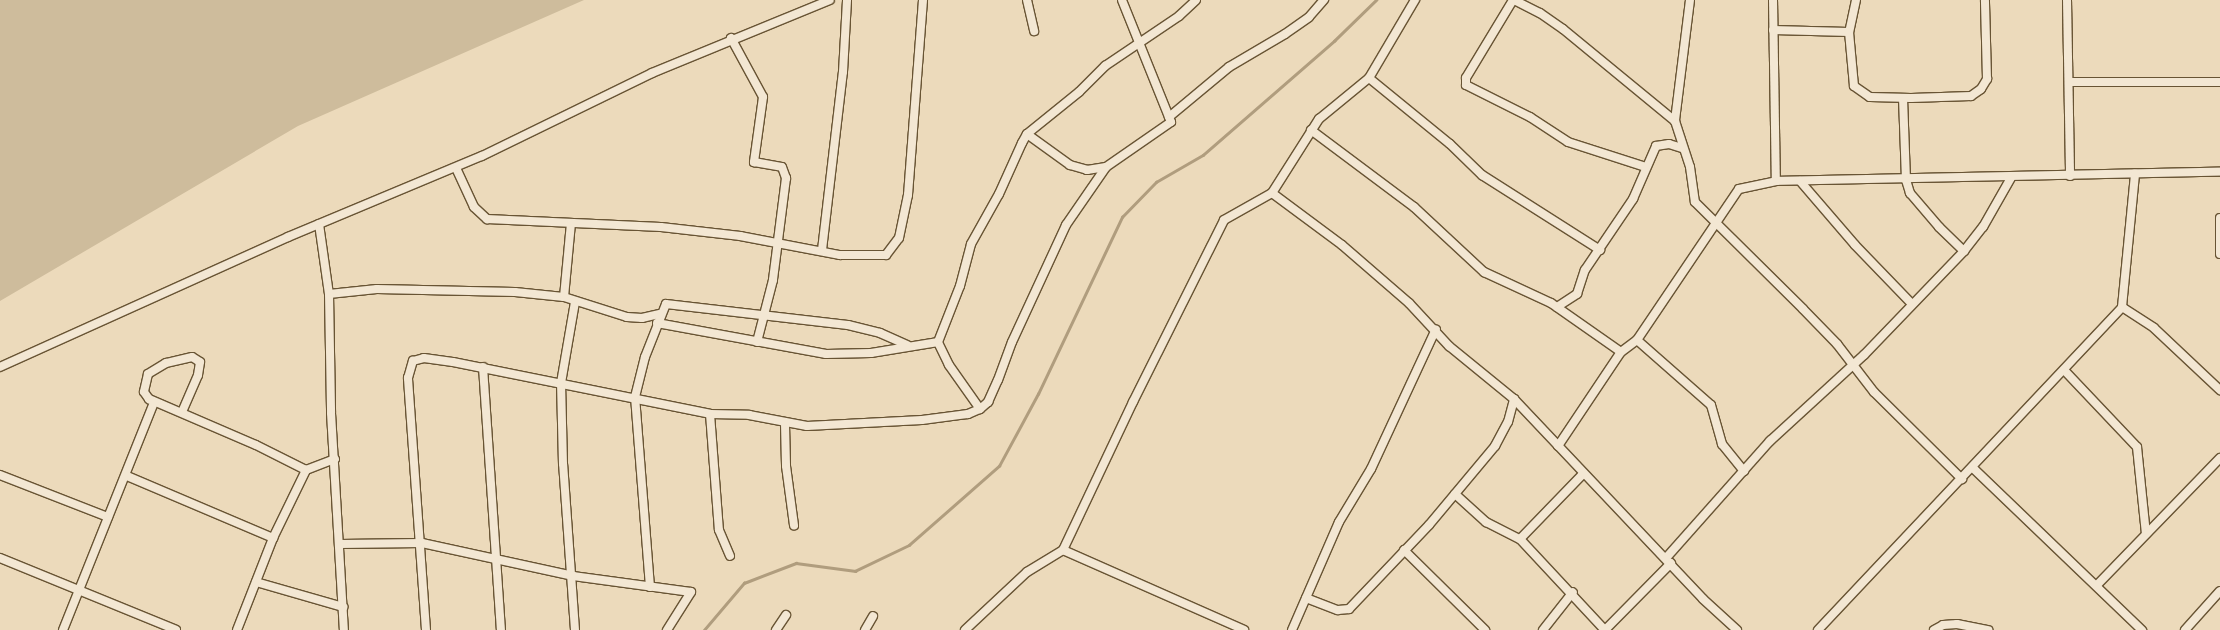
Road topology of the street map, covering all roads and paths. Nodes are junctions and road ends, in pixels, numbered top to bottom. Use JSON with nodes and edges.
{"nodes":[{"id":1,"x":830,"y":0,"type":"edge"},
{"id":2,"x":847,"y":0,"type":"edge"},
{"id":3,"x":923,"y":0,"type":"edge"},
{"id":4,"x":1027,"y":0,"type":"edge"},
{"id":5,"x":1122,"y":0,"type":"edge"},
{"id":6,"x":1196,"y":0,"type":"edge"},
{"id":7,"x":1324,"y":0,"type":"edge"},
{"id":8,"x":1415,"y":0,"type":"edge"},
{"id":9,"x":1513,"y":0,"type":"edge"},
{"id":10,"x":1690,"y":0,"type":"edge"},
{"id":11,"x":1773,"y":0,"type":"edge"},
{"id":12,"x":1856,"y":0,"type":"edge"},
{"id":13,"x":1985,"y":0,"type":"edge"},
{"id":14,"x":2067,"y":0,"type":"edge"},
{"id":15,"x":1773,"y":30,"type":"junction"},
{"id":16,"x":1034,"y":31,"type":"dead end"},
{"id":17,"x":1849,"y":32,"type":"junction"},
{"id":18,"x":730,"y":38,"type":"junction"},
{"id":19,"x":1140,"y":44,"type":"junction"},
{"id":20,"x":1369,"y":78,"type":"junction"},
{"id":21,"x":2070,"y":82,"type":"junction"},
{"id":22,"x":2220,"y":82,"type":"edge"},
{"id":23,"x":1903,"y":98,"type":"junction"},
{"id":24,"x":1169,"y":117,"type":"junction"},
{"id":25,"x":1676,"y":121,"type":"junction"},
{"id":26,"x":1311,"y":130,"type":"junction"},
{"id":27,"x":1027,"y":134,"type":"junction"},
{"id":28,"x":1682,"y":148,"type":"junction"},
{"id":29,"x":1106,"y":167,"type":"junction"},
{"id":30,"x":1646,"y":167,"type":"junction"},
{"id":31,"x":456,"y":168,"type":"junction"},
{"id":32,"x":2220,"y":172,"type":"edge"},
{"id":33,"x":2135,"y":174,"type":"junction"},
{"id":34,"x":2070,"y":176,"type":"junction"},
{"id":35,"x":2011,"y":178,"type":"junction"},
{"id":36,"x":1906,"y":180,"type":"junction"},
{"id":37,"x":1776,"y":181,"type":"junction"},
{"id":38,"x":1800,"y":181,"type":"junction"},
{"id":39,"x":1272,"y":193,"type":"junction"},
{"id":40,"x":2220,"y":218,"type":"edge"},
{"id":41,"x":571,"y":223,"type":"junction"},
{"id":42,"x":319,"y":224,"type":"junction"},
{"id":43,"x":1715,"y":224,"type":"junction"},
{"id":44,"x":777,"y":244,"type":"junction"},
{"id":45,"x":822,"y":250,"type":"junction"},
{"id":46,"x":1600,"y":250,"type":"junction"},
{"id":47,"x":1964,"y":251,"type":"junction"},
{"id":48,"x":2220,"y":254,"type":"edge"},
{"id":49,"x":329,"y":294,"type":"junction"},
{"id":50,"x":564,"y":297,"type":"junction"},
{"id":51,"x":576,"y":302,"type":"junction"},
{"id":52,"x":1912,"y":304,"type":"junction"},
{"id":53,"x":1557,"y":307,"type":"junction"},
{"id":54,"x":2122,"y":307,"type":"junction"},
{"id":55,"x":660,"y":314,"type":"junction"},
{"id":56,"x":765,"y":316,"type":"junction"},
{"id":57,"x":657,"y":322,"type":"junction"},
{"id":58,"x":1436,"y":330,"type":"junction"},
{"id":59,"x":1637,"y":340,"type":"junction"},
{"id":60,"x":757,"y":342,"type":"junction"},
{"id":61,"x":938,"y":342,"type":"junction"},
{"id":62,"x":907,"y":345,"type":"junction"},
{"id":63,"x":1621,"y":352,"type":"junction"},
{"id":64,"x":1852,"y":366,"type":"junction"},
{"id":65,"x":0,"y":367,"type":"edge"},
{"id":66,"x":483,"y":367,"type":"junction"},
{"id":67,"x":2064,"y":370,"type":"junction"},
{"id":68,"x":561,"y":383,"type":"junction"},
{"id":69,"x":2220,"y":390,"type":"edge"},
{"id":70,"x":635,"y":397,"type":"junction"},
{"id":71,"x":1514,"y":399,"type":"junction"},
{"id":72,"x":154,"y":402,"type":"junction"},
{"id":73,"x":980,"y":409,"type":"junction"},
{"id":74,"x":182,"y":412,"type":"junction"},
{"id":75,"x":710,"y":414,"type":"junction"},
{"id":76,"x":785,"y":424,"type":"junction"},
{"id":77,"x":1558,"y":446,"type":"junction"},
{"id":78,"x":2220,"y":458,"type":"edge"},
{"id":79,"x":335,"y":459,"type":"junction"},
{"id":80,"x":1974,"y":468,"type":"junction"},
{"id":81,"x":306,"y":470,"type":"junction"},
{"id":82,"x":1744,"y":471,"type":"junction"},
{"id":83,"x":1583,"y":474,"type":"junction"},
{"id":84,"x":0,"y":475,"type":"edge"},
{"id":85,"x":127,"y":476,"type":"junction"},
{"id":86,"x":1962,"y":479,"type":"junction"},
{"id":87,"x":1456,"y":494,"type":"junction"},
{"id":88,"x":108,"y":517,"type":"junction"},
{"id":89,"x":794,"y":525,"type":"dead end"},
{"id":90,"x":2146,"y":534,"type":"junction"},
{"id":91,"x":274,"y":538,"type":"junction"},
{"id":92,"x":1520,"y":539,"type":"junction"},
{"id":93,"x":422,"y":543,"type":"junction"},
{"id":94,"x":340,"y":544,"type":"junction"},
{"id":95,"x":1063,"y":550,"type":"junction"},
{"id":96,"x":1404,"y":550,"type":"junction"},
{"id":97,"x":730,"y":556,"type":"dead end"},
{"id":98,"x":0,"y":558,"type":"edge"},
{"id":99,"x":496,"y":560,"type":"junction"},
{"id":100,"x":1668,"y":561,"type":"junction"},
{"id":101,"x":573,"y":576,"type":"junction"},
{"id":102,"x":256,"y":582,"type":"junction"},
{"id":103,"x":2097,"y":585,"type":"junction"},
{"id":104,"x":650,"y":587,"type":"junction"},
{"id":105,"x":79,"y":589,"type":"junction"},
{"id":106,"x":2220,"y":591,"type":"edge"},
{"id":107,"x":1573,"y":592,"type":"junction"},
{"id":108,"x":1306,"y":598,"type":"junction"},
{"id":109,"x":343,"y":607,"type":"junction"},
{"id":110,"x":786,"y":615,"type":"dead end"},
{"id":111,"x":873,"y":616,"type":"dead end"},
{"id":112,"x":63,"y":630,"type":"edge"},
{"id":113,"x":176,"y":630,"type":"edge"},
{"id":114,"x":237,"y":630,"type":"edge"},
{"id":115,"x":344,"y":630,"type":"edge"},
{"id":116,"x":426,"y":630,"type":"edge"},
{"id":117,"x":502,"y":630,"type":"edge"},
{"id":118,"x":575,"y":630,"type":"edge"},
{"id":119,"x":667,"y":630,"type":"edge"},
{"id":120,"x":776,"y":630,"type":"edge"},
{"id":121,"x":865,"y":630,"type":"edge"},
{"id":122,"x":965,"y":630,"type":"edge"},
{"id":123,"x":1244,"y":630,"type":"edge"},
{"id":124,"x":1292,"y":630,"type":"edge"},
{"id":125,"x":1485,"y":630,"type":"edge"},
{"id":126,"x":1543,"y":630,"type":"edge"},
{"id":127,"x":1605,"y":630,"type":"edge"},
{"id":128,"x":1737,"y":630,"type":"edge"},
{"id":129,"x":1818,"y":630,"type":"edge"},
{"id":130,"x":1934,"y":630,"type":"edge"},
{"id":131,"x":1988,"y":630,"type":"edge"},
{"id":132,"x":2142,"y":630,"type":"edge"},
{"id":133,"x":2185,"y":630,"type":"edge"}],
"edges":[{"from":1,"to":18,"type":"street"},
{"from":2,"to":45,"type":"street"},
{"from":3,"to":45,"type":"street"},
{"from":4,"to":16,"type":"street"},
{"from":5,"to":19,"type":"street"},
{"from":6,"to":19,"type":"street"},
{"from":7,"to":24,"type":"street"},
{"from":8,"to":20,"type":"street"},
{"from":9,"to":25,"type":"street"},
{"from":9,"to":30,"type":"street"},
{"from":10,"to":25,"type":"street"},
{"from":11,"to":15,"type":"street"},
{"from":12,"to":17,"type":"street"},
{"from":13,"to":23,"type":"street"},
{"from":14,"to":21,"type":"street"},
{"from":15,"to":17,"type":"street"},
{"from":15,"to":37,"type":"street"},
{"from":17,"to":23,"type":"street"},
{"from":18,"to":31,"type":"street"},
{"from":18,"to":44,"type":"street"},
{"from":19,"to":24,"type":"street"},
{"from":19,"to":27,"type":"street"},
{"from":20,"to":26,"type":"street"},
{"from":20,"to":46,"type":"street"},
{"from":21,"to":22,"type":"street"},
{"from":21,"to":34,"type":"street"},
{"from":23,"to":36,"type":"street"},
{"from":24,"to":29,"type":"street"},
{"from":25,"to":28,"type":"street"},
{"from":26,"to":39,"type":"street"},
{"from":26,"to":53,"type":"street"},
{"from":27,"to":29,"type":"street"},
{"from":27,"to":61,"type":"street"},
{"from":28,"to":30,"type":"street"},
{"from":28,"to":43,"type":"street"},
{"from":29,"to":73,"type":"street"},
{"from":30,"to":46,"type":"street"},
{"from":31,"to":41,"type":"street"},
{"from":31,"to":42,"type":"street"},
{"from":32,"to":33,"type":"street"},
{"from":33,"to":34,"type":"street"},
{"from":33,"to":54,"type":"street"},
{"from":34,"to":35,"type":"street"},
{"from":35,"to":36,"type":"street"},
{"from":35,"to":47,"type":"street"},
{"from":36,"to":38,"type":"street"},
{"from":36,"to":47,"type":"street"},
{"from":37,"to":38,"type":"street"},
{"from":37,"to":43,"type":"street"},
{"from":38,"to":52,"type":"street"},
{"from":39,"to":58,"type":"street"},
{"from":39,"to":95,"type":"street"},
{"from":40,"to":48,"type":"street"},
{"from":41,"to":44,"type":"street"},
{"from":41,"to":50,"type":"street"},
{"from":42,"to":49,"type":"street"},
{"from":42,"to":65,"type":"street"},
{"from":43,"to":59,"type":"street"},
{"from":43,"to":64,"type":"street"},
{"from":44,"to":45,"type":"street"},
{"from":44,"to":56,"type":"street"},
{"from":46,"to":53,"type":"street"},
{"from":47,"to":52,"type":"street"},
{"from":49,"to":50,"type":"street"},
{"from":49,"to":79,"type":"street"},
{"from":50,"to":51,"type":"street"},
{"from":51,"to":55,"type":"street"},
{"from":51,"to":68,"type":"street"},
{"from":52,"to":64,"type":"street"},
{"from":53,"to":63,"type":"street"},
{"from":54,"to":67,"type":"street"},
{"from":54,"to":69,"type":"street"},
{"from":55,"to":56,"type":"street"},
{"from":55,"to":57,"type":"street"},
{"from":56,"to":60,"type":"street"},
{"from":56,"to":62,"type":"street"},
{"from":57,"to":60,"type":"street"},
{"from":57,"to":70,"type":"street"},
{"from":58,"to":71,"type":"street"},
{"from":58,"to":108,"type":"street"},
{"from":59,"to":63,"type":"street"},
{"from":59,"to":82,"type":"street"},
{"from":60,"to":62,"type":"street"},
{"from":61,"to":62,"type":"street"},
{"from":61,"to":73,"type":"street"},
{"from":63,"to":77,"type":"street"},
{"from":64,"to":82,"type":"street"},
{"from":64,"to":86,"type":"street"},
{"from":66,"to":68,"type":"street"},
{"from":66,"to":93,"type":"street"},
{"from":66,"to":99,"type":"street"},
{"from":67,"to":80,"type":"street"},
{"from":67,"to":90,"type":"street"},
{"from":68,"to":70,"type":"street"},
{"from":68,"to":101,"type":"street"},
{"from":70,"to":75,"type":"street"},
{"from":70,"to":104,"type":"street"},
{"from":71,"to":77,"type":"street"},
{"from":71,"to":87,"type":"street"},
{"from":72,"to":74,"type":"street"},
{"from":72,"to":74,"type":"street"},
{"from":72,"to":85,"type":"street"},
{"from":73,"to":76,"type":"street"},
{"from":74,"to":81,"type":"street"},
{"from":75,"to":76,"type":"street"},
{"from":75,"to":97,"type":"street"},
{"from":76,"to":89,"type":"street"},
{"from":77,"to":83,"type":"street"},
{"from":78,"to":90,"type":"street"},
{"from":79,"to":81,"type":"street"},
{"from":79,"to":94,"type":"street"},
{"from":80,"to":86,"type":"street"},
{"from":80,"to":103,"type":"street"},
{"from":81,"to":91,"type":"street"},
{"from":82,"to":100,"type":"street"},
{"from":83,"to":92,"type":"street"},
{"from":83,"to":100,"type":"street"},
{"from":84,"to":88,"type":"street"},
{"from":85,"to":88,"type":"street"},
{"from":85,"to":91,"type":"street"},
{"from":86,"to":129,"type":"street"},
{"from":87,"to":92,"type":"street"},
{"from":87,"to":96,"type":"street"},
{"from":88,"to":105,"type":"street"},
{"from":90,"to":103,"type":"street"},
{"from":91,"to":102,"type":"street"},
{"from":92,"to":107,"type":"street"},
{"from":93,"to":94,"type":"street"},
{"from":93,"to":99,"type":"street"},
{"from":93,"to":116,"type":"street"},
{"from":94,"to":109,"type":"street"},
{"from":95,"to":122,"type":"street"},
{"from":95,"to":123,"type":"street"},
{"from":96,"to":108,"type":"street"},
{"from":96,"to":125,"type":"street"},
{"from":98,"to":105,"type":"street"},
{"from":99,"to":101,"type":"street"},
{"from":99,"to":117,"type":"street"},
{"from":100,"to":127,"type":"street"},
{"from":100,"to":128,"type":"street"},
{"from":101,"to":104,"type":"street"},
{"from":101,"to":118,"type":"street"},
{"from":102,"to":109,"type":"street"},
{"from":102,"to":114,"type":"street"},
{"from":103,"to":132,"type":"street"},
{"from":104,"to":119,"type":"street"},
{"from":105,"to":112,"type":"street"},
{"from":105,"to":113,"type":"street"},
{"from":106,"to":133,"type":"street"},
{"from":107,"to":126,"type":"street"},
{"from":107,"to":127,"type":"street"},
{"from":108,"to":124,"type":"street"},
{"from":109,"to":115,"type":"street"},
{"from":110,"to":120,"type":"street"},
{"from":111,"to":121,"type":"street"},
{"from":130,"to":131,"type":"street"}]}
